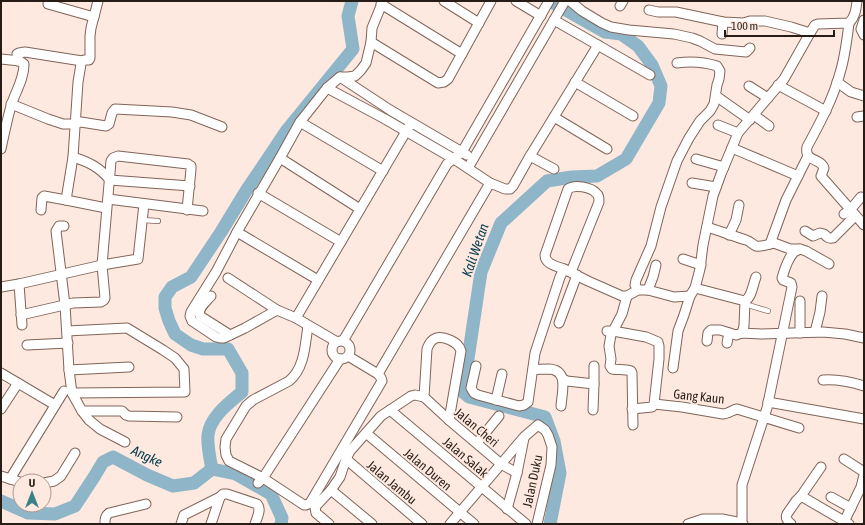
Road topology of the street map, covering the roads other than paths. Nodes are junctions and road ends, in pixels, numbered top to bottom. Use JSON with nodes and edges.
{"nodes":[{"id":1,"x":98,"y":1,"type":"edge"},
{"id":2,"x":444,"y":1,"type":"edge"},
{"id":3,"x":490,"y":1,"type":"edge"},
{"id":4,"x":516,"y":1,"type":"edge"},
{"id":5,"x":549,"y":1,"type":"edge"},
{"id":6,"x":566,"y":1,"type":"edge"},
{"id":7,"x":382,"y":3,"type":"edge"},
{"id":8,"x":48,"y":4,"type":"dead end"},
{"id":9,"x":859,"y":4,"type":"edge"},
{"id":10,"x":649,"y":10,"type":"dead end"},
{"id":11,"x":542,"y":14,"type":"junction"},
{"id":12,"x":94,"y":17,"type":"junction"},
{"id":13,"x":555,"y":17,"type":"junction"},
{"id":14,"x":864,"y":20,"type":"edge"},
{"id":15,"x":723,"y":22,"type":"junction"},
{"id":16,"x":479,"y":23,"type":"junction"},
{"id":17,"x":849,"y":23,"type":"junction"},
{"id":18,"x":535,"y":26,"type":"junction"},
{"id":19,"x":547,"y":32,"type":"junction"},
{"id":20,"x":810,"y":32,"type":"junction"},
{"id":21,"x":722,"y":34,"type":"dead end"},
{"id":22,"x":864,"y":34,"type":"edge"},
{"id":23,"x":371,"y":42,"type":"junction"},
{"id":24,"x":598,"y":45,"type":"junction"},
{"id":25,"x":750,"y":48,"type":"dead end"},
{"id":26,"x":462,"y":54,"type":"junction"},
{"id":27,"x":1,"y":58,"type":"edge"},
{"id":28,"x":18,"y":61,"type":"junction"},
{"id":29,"x":82,"y":61,"type":"junction"},
{"id":30,"x":677,"y":63,"type":"dead end"},
{"id":31,"x":650,"y":75,"type":"dead end"},
{"id":32,"x":340,"y":77,"type":"junction"},
{"id":33,"x":576,"y":82,"type":"junction"},
{"id":34,"x":837,"y":82,"type":"junction"},
{"id":35,"x":778,"y":85,"type":"junction"},
{"id":36,"x":750,"y":86,"type":"dead end"},
{"id":37,"x":327,"y":88,"type":"junction"},
{"id":38,"x":716,"y":96,"type":"junction"},
{"id":39,"x":864,"y":96,"type":"edge"},
{"id":40,"x":768,"y":98,"type":"junction"},
{"id":41,"x":11,"y":104,"type":"junction"},
{"id":42,"x":826,"y":111,"type":"junction"},
{"id":43,"x":633,"y":116,"type":"dead end"},
{"id":44,"x":554,"y":117,"type":"junction"},
{"id":45,"x":752,"y":118,"type":"junction"},
{"id":46,"x":300,"y":122,"type":"junction"},
{"id":47,"x":76,"y":123,"type":"junction"},
{"id":48,"x":411,"y":123,"type":"junction"},
{"id":49,"x":718,"y":125,"type":"dead end"},
{"id":50,"x":768,"y":126,"type":"dead end"},
{"id":51,"x":222,"y":127,"type":"dead end"},
{"id":52,"x":406,"y":131,"type":"junction"},
{"id":53,"x":738,"y":133,"type":"junction"},
{"id":54,"x":607,"y":148,"type":"dead end"},
{"id":55,"x":732,"y":148,"type":"junction"},
{"id":56,"x":1,"y":149,"type":"edge"},
{"id":57,"x":462,"y":152,"type":"junction"},
{"id":58,"x":530,"y":156,"type":"junction"},
{"id":59,"x":808,"y":156,"type":"junction"},
{"id":60,"x":73,"y":157,"type":"junction"},
{"id":61,"x":280,"y":158,"type":"junction"},
{"id":62,"x":473,"y":158,"type":"junction"},
{"id":63,"x":454,"y":159,"type":"junction"},
{"id":64,"x":696,"y":159,"type":"dead end"},
{"id":65,"x":724,"y":167,"type":"junction"},
{"id":66,"x":468,"y":168,"type":"junction"},
{"id":67,"x":554,"y":170,"type":"dead end"},
{"id":68,"x":383,"y":171,"type":"junction"},
{"id":69,"x":798,"y":176,"type":"junction"},
{"id":70,"x":110,"y":180,"type":"junction"},
{"id":71,"x":692,"y":182,"type":"dead end"},
{"id":72,"x":490,"y":183,"type":"junction"},
{"id":73,"x":190,"y":186,"type":"junction"},
{"id":74,"x":716,"y":187,"type":"junction"},
{"id":75,"x":258,"y":193,"type":"junction"},
{"id":76,"x":862,"y":197,"type":"dead end"},
{"id":77,"x":66,"y":200,"type":"junction"},
{"id":78,"x":107,"y":204,"type":"junction"},
{"id":79,"x":144,"y":204,"type":"junction"},
{"id":80,"x":739,"y":205,"type":"dead end"},
{"id":81,"x":360,"y":209,"type":"junction"},
{"id":82,"x":40,"y":210,"type":"dead end"},
{"id":83,"x":187,"y":210,"type":"junction"},
{"id":84,"x":203,"y":212,"type":"dead end"},
{"id":85,"x":849,"y":214,"type":"junction"},
{"id":86,"x":142,"y":220,"type":"junction"},
{"id":87,"x":158,"y":221,"type":"dead end"},
{"id":88,"x":864,"y":225,"type":"edge"},
{"id":89,"x":64,"y":226,"type":"dead end"},
{"id":90,"x":707,"y":227,"type":"junction"},
{"id":91,"x":237,"y":232,"type":"junction"},
{"id":92,"x":805,"y":232,"type":"dead end"},
{"id":93,"x":729,"y":235,"type":"junction"},
{"id":94,"x":341,"y":242,"type":"junction"},
{"id":95,"x":770,"y":244,"type":"junction"},
{"id":96,"x":797,"y":249,"type":"junction"},
{"id":97,"x":683,"y":259,"type":"dead end"},
{"id":98,"x":829,"y":264,"type":"dead end"},
{"id":99,"x":102,"y":265,"type":"junction"},
{"id":100,"x":656,"y":265,"type":"dead end"},
{"id":101,"x":701,"y":265,"type":"junction"},
{"id":102,"x":571,"y":272,"type":"junction"},
{"id":103,"x":61,"y":273,"type":"junction"},
{"id":104,"x":756,"y":277,"type":"dead end"},
{"id":105,"x":228,"y":278,"type":"dead end"},
{"id":106,"x":318,"y":280,"type":"junction"},
{"id":107,"x":19,"y":284,"type":"junction"},
{"id":108,"x":1,"y":287,"type":"edge"},
{"id":109,"x":638,"y":290,"type":"junction"},
{"id":110,"x":648,"y":290,"type":"junction"},
{"id":111,"x":692,"y":292,"type":"junction"},
{"id":112,"x":211,"y":296,"type":"dead end"},
{"id":113,"x":628,"y":296,"type":"junction"},
{"id":114,"x":822,"y":296,"type":"dead end"},
{"id":115,"x":800,"y":301,"type":"dead end"},
{"id":116,"x":745,"y":302,"type":"junction"},
{"id":117,"x":65,"y":305,"type":"junction"},
{"id":118,"x":277,"y":310,"type":"junction"},
{"id":119,"x":768,"y":311,"type":"dead end"},
{"id":120,"x":22,"y":315,"type":"junction"},
{"id":121,"x":296,"y":318,"type":"junction"},
{"id":122,"x":559,"y":323,"type":"dead end"},
{"id":123,"x":22,"y":325,"type":"dead end"},
{"id":124,"x":308,"y":326,"type":"junction"},
{"id":125,"x":67,"y":331,"type":"junction"},
{"id":126,"x":609,"y":331,"type":"junction"},
{"id":127,"x":815,"y":332,"type":"junction"},
{"id":128,"x":729,"y":333,"type":"junction"},
{"id":129,"x":742,"y":333,"type":"junction"},
{"id":130,"x":783,"y":333,"type":"junction"},
{"id":131,"x":800,"y":333,"type":"junction"},
{"id":132,"x":230,"y":335,"type":"junction"},
{"id":133,"x":864,"y":338,"type":"edge"},
{"id":134,"x":707,"y":341,"type":"dead end"},
{"id":135,"x":340,"y":342,"type":"junction"},
{"id":136,"x":68,"y":343,"type":"junction"},
{"id":137,"x":727,"y":343,"type":"dead end"},
{"id":138,"x":27,"y":345,"type":"dead end"},
{"id":139,"x":344,"y":357,"type":"junction"},
{"id":140,"x":476,"y":366,"type":"dead end"},
{"id":141,"x":594,"y":366,"type":"dead end"},
{"id":142,"x":129,"y":367,"type":"dead end"},
{"id":143,"x":673,"y":368,"type":"dead end"},
{"id":144,"x":69,"y":370,"type":"junction"},
{"id":145,"x":532,"y":370,"type":"junction"},
{"id":146,"x":1,"y":373,"type":"edge"},
{"id":147,"x":378,"y":374,"type":"junction"},
{"id":148,"x":502,"y":374,"type":"dead end"},
{"id":149,"x":563,"y":379,"type":"junction"},
{"id":150,"x":823,"y":380,"type":"dead end"},
{"id":151,"x":18,"y":383,"type":"junction"},
{"id":152,"x":594,"y":384,"type":"junction"},
{"id":153,"x":864,"y":386,"type":"edge"},
{"id":154,"x":68,"y":392,"type":"junction"},
{"id":155,"x":424,"y":397,"type":"junction"},
{"id":156,"x":496,"y":400,"type":"junction"},
{"id":157,"x":768,"y":402,"type":"junction"},
{"id":158,"x":654,"y":404,"type":"junction"},
{"id":159,"x":55,"y":405,"type":"junction"},
{"id":160,"x":561,"y":406,"type":"dead end"},
{"id":161,"x":1,"y":409,"type":"edge"},
{"id":162,"x":632,"y":409,"type":"junction"},
{"id":163,"x":390,"y":410,"type":"junction"},
{"id":164,"x":593,"y":410,"type":"dead end"},
{"id":165,"x":82,"y":411,"type":"junction"},
{"id":166,"x":499,"y":416,"type":"dead end"},
{"id":167,"x":177,"y":417,"type":"dead end"},
{"id":168,"x":764,"y":417,"type":"junction"},
{"id":169,"x":864,"y":419,"type":"edge"},
{"id":170,"x":450,"y":420,"type":"junction"},
{"id":171,"x":633,"y":425,"type":"dead end"},
{"id":172,"x":799,"y":428,"type":"dead end"},
{"id":173,"x":366,"y":433,"type":"junction"},
{"id":174,"x":524,"y":437,"type":"junction"},
{"id":175,"x":124,"y":442,"type":"dead end"},
{"id":176,"x":477,"y":443,"type":"junction"},
{"id":177,"x":75,"y":453,"type":"dead end"},
{"id":178,"x":346,"y":459,"type":"junction"},
{"id":179,"x":844,"y":459,"type":"dead end"},
{"id":180,"x":501,"y":464,"type":"junction"},
{"id":181,"x":821,"y":467,"type":"dead end"},
{"id":182,"x":517,"y":473,"type":"junction"},
{"id":183,"x":864,"y":474,"type":"edge"},
{"id":184,"x":5,"y":478,"type":"edge"},
{"id":185,"x":52,"y":481,"type":"edge"},
{"id":186,"x":260,"y":481,"type":"junction"},
{"id":187,"x":482,"y":488,"type":"junction"},
{"id":188,"x":862,"y":488,"type":"edge"},
{"id":189,"x":331,"y":490,"type":"junction"},
{"id":190,"x":801,"y":496,"type":"junction"},
{"id":191,"x":220,"y":497,"type":"junction"},
{"id":192,"x":831,"y":497,"type":"dead end"},
{"id":193,"x":146,"y":504,"type":"dead end"},
{"id":194,"x":851,"y":508,"type":"junction"},
{"id":195,"x":507,"y":509,"type":"junction"},
{"id":196,"x":460,"y":512,"type":"junction"},
{"id":197,"x":742,"y":523,"type":"edge"},
{"id":198,"x":845,"y":523,"type":"edge"},
{"id":199,"x":105,"y":524,"type":"edge"},
{"id":200,"x":181,"y":524,"type":"edge"},
{"id":201,"x":211,"y":524,"type":"edge"},
{"id":202,"x":255,"y":524,"type":"edge"},
{"id":203,"x":329,"y":524,"type":"edge"},
{"id":204,"x":372,"y":524,"type":"edge"},
{"id":205,"x":422,"y":524,"type":"edge"},
{"id":206,"x":450,"y":524,"type":"edge"},
{"id":207,"x":474,"y":524,"type":"edge"},
{"id":208,"x":526,"y":524,"type":"edge"},
{"id":209,"x":537,"y":524,"type":"edge"},
{"id":210,"x":688,"y":524,"type":"edge"},
{"id":211,"x":791,"y":524,"type":"edge"}],
"edges":[{"from":1,"to":12,"type":"street"},
{"from":2,"to":16,"type":"street"},
{"from":3,"to":16,"type":"street"},
{"from":4,"to":11,"type":"street"},
{"from":5,"to":11,"type":"street"},
{"from":6,"to":13,"type":"street"},
{"from":6,"to":25,"type":"street"},
{"from":7,"to":23,"type":"street"},
{"from":7,"to":26,"type":"street"},
{"from":8,"to":12,"type":"street"},
{"from":9,"to":17,"type":"street"},
{"from":10,"to":15,"type":"street"},
{"from":11,"to":18,"type":"street"},
{"from":12,"to":29,"type":"street"},
{"from":13,"to":19,"type":"street"},
{"from":13,"to":24,"type":"street"},
{"from":14,"to":22,"type":"street"},
{"from":15,"to":20,"type":"street"},
{"from":15,"to":21,"type":"street"},
{"from":16,"to":26,"type":"street"},
{"from":17,"to":20,"type":"street"},
{"from":17,"to":34,"type":"street"},
{"from":18,"to":19,"type":"street"},
{"from":18,"to":57,"type":"street"},
{"from":19,"to":62,"type":"street"},
{"from":20,"to":35,"type":"street"},
{"from":23,"to":26,"type":"street"},
{"from":23,"to":32,"type":"street"},
{"from":24,"to":31,"type":"street"},
{"from":24,"to":33,"type":"street"},
{"from":27,"to":28,"type":"street"},
{"from":28,"to":29,"type":"street"},
{"from":28,"to":41,"type":"street"},
{"from":29,"to":47,"type":"street"},
{"from":30,"to":38,"type":"street"},
{"from":32,"to":37,"type":"street"},
{"from":32,"to":48,"type":"street"},
{"from":33,"to":43,"type":"street"},
{"from":33,"to":44,"type":"street"},
{"from":34,"to":39,"type":"street"},
{"from":34,"to":42,"type":"street"},
{"from":35,"to":40,"type":"street"},
{"from":35,"to":42,"type":"street"},
{"from":36,"to":40,"type":"street"},
{"from":37,"to":46,"type":"street"},
{"from":37,"to":52,"type":"street"},
{"from":38,"to":45,"type":"street"},
{"from":38,"to":109,"type":"street"},
{"from":40,"to":45,"type":"street"},
{"from":41,"to":47,"type":"street"},
{"from":41,"to":56,"type":"street"},
{"from":42,"to":59,"type":"street"},
{"from":44,"to":54,"type":"street"},
{"from":44,"to":58,"type":"street"},
{"from":45,"to":50,"type":"street"},
{"from":45,"to":53,"type":"street"},
{"from":46,"to":61,"type":"street"},
{"from":46,"to":68,"type":"street"},
{"from":47,"to":51,"type":"street"},
{"from":47,"to":60,"type":"street"},
{"from":48,"to":52,"type":"street"},
{"from":48,"to":57,"type":"street"},
{"from":49,"to":53,"type":"street"},
{"from":52,"to":63,"type":"street"},
{"from":52,"to":68,"type":"street"},
{"from":53,"to":55,"type":"street"},
{"from":55,"to":65,"type":"street"},
{"from":55,"to":69,"type":"street"},
{"from":57,"to":62,"type":"street"},
{"from":57,"to":63,"type":"street"},
{"from":58,"to":67,"type":"street"},
{"from":58,"to":72,"type":"street"},
{"from":59,"to":69,"type":"street"},
{"from":59,"to":85,"type":"street"},
{"from":60,"to":70,"type":"street"},
{"from":60,"to":77,"type":"street"},
{"from":61,"to":75,"type":"street"},
{"from":61,"to":81,"type":"street"},
{"from":62,"to":66,"type":"street"},
{"from":63,"to":66,"type":"street"},
{"from":63,"to":135,"type":"street"},
{"from":64,"to":65,"type":"street"},
{"from":65,"to":74,"type":"street"},
{"from":66,"to":72,"type":"street"},
{"from":68,"to":81,"type":"street"},
{"from":69,"to":95,"type":"street"},
{"from":70,"to":73,"type":"street"},
{"from":70,"to":73,"type":"street"},
{"from":70,"to":78,"type":"street"},
{"from":71,"to":74,"type":"street"},
{"from":72,"to":147,"type":"street"},
{"from":73,"to":83,"type":"street"},
{"from":74,"to":90,"type":"street"},
{"from":75,"to":91,"type":"street"},
{"from":75,"to":94,"type":"street"},
{"from":76,"to":85,"type":"street"},
{"from":77,"to":78,"type":"street"},
{"from":77,"to":82,"type":"street"},
{"from":78,"to":79,"type":"street"},
{"from":78,"to":99,"type":"street"},
{"from":79,"to":83,"type":"street"},
{"from":79,"to":86,"type":"street"},
{"from":80,"to":93,"type":"street"},
{"from":81,"to":94,"type":"street"},
{"from":83,"to":84,"type":"street"},
{"from":85,"to":88,"type":"street"},
{"from":85,"to":92,"type":"street"},
{"from":86,"to":87,"type":"lane"},
{"from":86,"to":99,"type":"street"},
{"from":89,"to":103,"type":"street"},
{"from":90,"to":93,"type":"street"},
{"from":90,"to":101,"type":"street"},
{"from":91,"to":106,"type":"street"},
{"from":91,"to":132,"type":"street"},
{"from":93,"to":95,"type":"street"},
{"from":94,"to":106,"type":"street"},
{"from":95,"to":96,"type":"street"},
{"from":96,"to":98,"type":"street"},
{"from":96,"to":130,"type":"street"},
{"from":97,"to":101,"type":"street"},
{"from":99,"to":103,"type":"street"},
{"from":99,"to":117,"type":"street"},
{"from":100,"to":110,"type":"street"},
{"from":101,"to":111,"type":"street"},
{"from":102,"to":102,"type":"street"},
{"from":102,"to":113,"type":"street"},
{"from":102,"to":122,"type":"street"},
{"from":102,"to":145,"type":"street"},
{"from":103,"to":107,"type":"street"},
{"from":103,"to":117,"type":"street"},
{"from":104,"to":116,"type":"street"},
{"from":105,"to":118,"type":"street"},
{"from":106,"to":121,"type":"street"},
{"from":107,"to":108,"type":"street"},
{"from":107,"to":120,"type":"street"},
{"from":109,"to":110,"type":"street"},
{"from":109,"to":113,"type":"street"},
{"from":110,"to":111,"type":"street"},
{"from":111,"to":116,"type":"street"},
{"from":111,"to":143,"type":"street"},
{"from":112,"to":132,"type":"street"},
{"from":113,"to":126,"type":"street"},
{"from":114,"to":127,"type":"street"},
{"from":115,"to":131,"type":"street"},
{"from":116,"to":119,"type":"lane"},
{"from":116,"to":129,"type":"street"},
{"from":117,"to":120,"type":"street"},
{"from":117,"to":125,"type":"street"},
{"from":118,"to":121,"type":"street"},
{"from":118,"to":132,"type":"street"},
{"from":120,"to":123,"type":"street"},
{"from":121,"to":124,"type":"street"},
{"from":124,"to":135,"type":"street"},
{"from":124,"to":186,"type":"street"},
{"from":125,"to":136,"type":"street"},
{"from":125,"to":154,"type":"street"},
{"from":126,"to":158,"type":"street"},
{"from":126,"to":162,"type":"street"},
{"from":127,"to":131,"type":"street"},
{"from":127,"to":133,"type":"street"},
{"from":128,"to":129,"type":"street"},
{"from":128,"to":134,"type":"street"},
{"from":128,"to":137,"type":"street"},
{"from":129,"to":130,"type":"street"},
{"from":130,"to":131,"type":"street"},
{"from":130,"to":157,"type":"street"},
{"from":135,"to":139,"type":"street"},
{"from":135,"to":139,"type":"street"},
{"from":136,"to":138,"type":"street"},
{"from":136,"to":144,"type":"street"},
{"from":139,"to":147,"type":"street"},
{"from":139,"to":186,"type":"street"},
{"from":140,"to":156,"type":"street"},
{"from":141,"to":152,"type":"street"},
{"from":142,"to":144,"type":"street"},
{"from":144,"to":154,"type":"street"},
{"from":145,"to":149,"type":"street"},
{"from":145,"to":156,"type":"street"},
{"from":146,"to":151,"type":"street"},
{"from":147,"to":186,"type":"street"},
{"from":148,"to":156,"type":"street"},
{"from":149,"to":152,"type":"street"},
{"from":149,"to":160,"type":"street"},
{"from":150,"to":153,"type":"street"},
{"from":151,"to":159,"type":"street"},
{"from":151,"to":161,"type":"street"},
{"from":152,"to":164,"type":"street"},
{"from":154,"to":159,"type":"street"},
{"from":154,"to":165,"type":"street"},
{"from":155,"to":163,"type":"street"},
{"from":155,"to":170,"type":"street","name":"Jalan Cheri"},
{"from":155,"to":170,"type":"street"},
{"from":157,"to":168,"type":"street"},
{"from":157,"to":169,"type":"street"},
{"from":158,"to":162,"type":"street"},
{"from":158,"to":168,"type":"street","name":"Gang Kaun"},
{"from":159,"to":184,"type":"street"},
{"from":162,"to":171,"type":"street"},
{"from":163,"to":173,"type":"street"},
{"from":163,"to":187,"type":"street","name":"Jalan Salak"},
{"from":165,"to":167,"type":"street"},
{"from":165,"to":175,"type":"street"},
{"from":166,"to":176,"type":"street"},
{"from":168,"to":172,"type":"street","name":"Gang Kaun"},
{"from":168,"to":197,"type":"street"},
{"from":170,"to":176,"type":"street","name":"Jalan Cheri"},
{"from":173,"to":178,"type":"street"},
{"from":173,"to":196,"type":"street","name":"Jalan Duren"},
{"from":174,"to":180,"type":"street"},
{"from":174,"to":182,"type":"street"},
{"from":174,"to":209,"type":"street","name":"Jalan Duku"},
{"from":176,"to":180,"type":"street","name":"Jalan Cheri"},
{"from":177,"to":185,"type":"street"},
{"from":178,"to":189,"type":"street"},
{"from":178,"to":205,"type":"street","name":"Jalan Jambu"},
{"from":179,"to":183,"type":"street"},
{"from":180,"to":182,"type":"street","name":"Jalan Cheri"},
{"from":180,"to":187,"type":"street"},
{"from":181,"to":190,"type":"street"},
{"from":182,"to":195,"type":"street"},
{"from":183,"to":188,"type":"street"},
{"from":187,"to":195,"type":"street","name":"Jalan Salak"},
{"from":187,"to":196,"type":"street"},
{"from":188,"to":194,"type":"street"},
{"from":189,"to":203,"type":"street"},
{"from":189,"to":204,"type":"street"},
{"from":190,"to":198,"type":"street"},
{"from":190,"to":211,"type":"street"},
{"from":191,"to":200,"type":"street"},
{"from":191,"to":201,"type":"street"},
{"from":191,"to":202,"type":"street"},
{"from":192,"to":194,"type":"street"},
{"from":193,"to":199,"type":"street"},
{"from":194,"to":198,"type":"street"},
{"from":195,"to":208,"type":"street","name":"Jalan Salak"},
{"from":196,"to":206,"type":"street"},
{"from":196,"to":207,"type":"street","name":"Jalan Duren"},
{"from":197,"to":210,"type":"street"}]}
